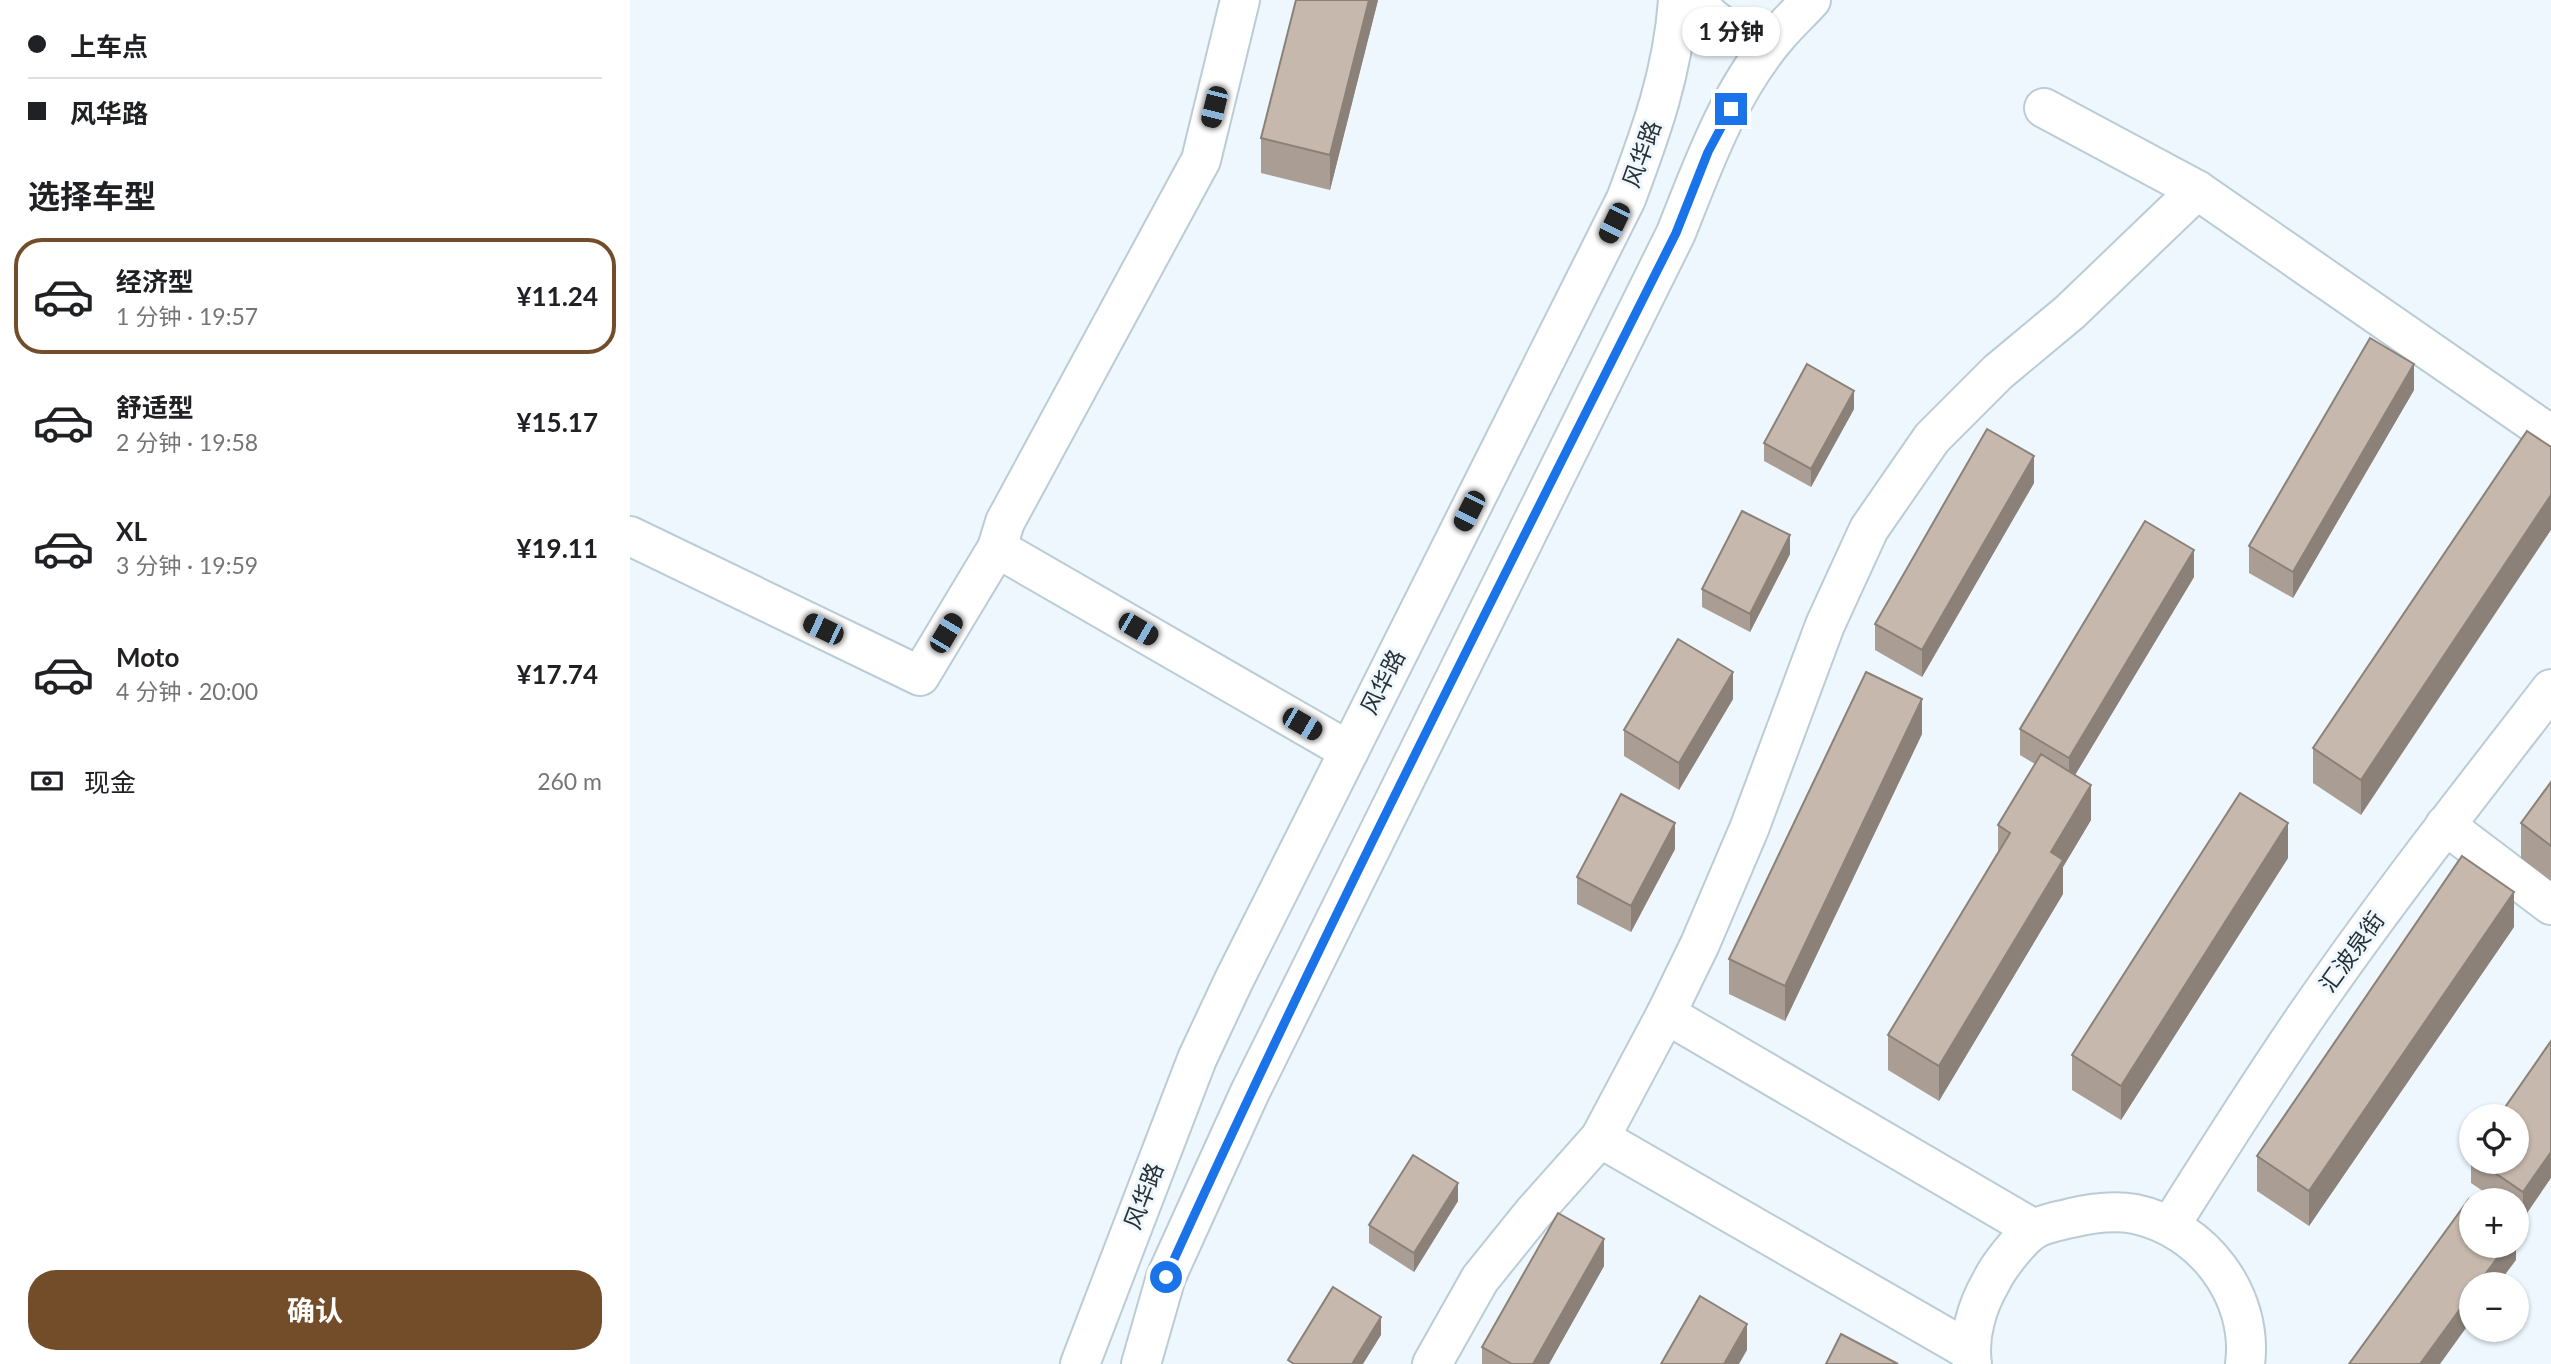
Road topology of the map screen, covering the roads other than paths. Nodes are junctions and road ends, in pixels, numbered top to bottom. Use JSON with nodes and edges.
{"nodes":[{"id":1,"x":1240,"y":0,"type":"edge"},
{"id":2,"x":1678,"y":0,"type":"edge"},
{"id":3,"x":1695,"y":0,"type":"edge"},
{"id":4,"x":1811,"y":0,"type":"edge"},
{"id":5,"x":1776,"y":37,"type":"junction"},
{"id":6,"x":2044,"y":108,"type":"dead end"},
{"id":7,"x":1654,"y":125,"type":"junction"},
{"id":8,"x":1708,"y":152,"type":"junction"},
{"id":9,"x":2197,"y":190,"type":"junction"},
{"id":10,"x":2551,"y":435,"type":"edge"},
{"id":11,"x":630,"y":536,"type":"edge"},
{"id":12,"x":997,"y":548,"type":"junction"},
{"id":13,"x":2551,"y":689,"type":"edge"},
{"id":14,"x":1349,"y":751,"type":"junction"},
{"id":15,"x":2445,"y":825,"type":"junction"},
{"id":16,"x":2551,"y":905,"type":"edge"},
{"id":17,"x":1666,"y":1014,"type":"junction"},
{"id":18,"x":1600,"y":1138,"type":"junction"},
{"id":19,"x":2170,"y":1226,"type":"junction"},
{"id":20,"x":2034,"y":1230,"type":"junction"},
{"id":21,"x":1971,"y":1357,"type":"edge"},
{"id":22,"x":1080,"y":1364,"type":"edge"},
{"id":23,"x":1141,"y":1364,"type":"edge"},
{"id":24,"x":1432,"y":1364,"type":"edge"},
{"id":25,"x":2245,"y":1364,"type":"edge"}],
"edges":[{"from":1,"to":12,"type":"street"},
{"from":2,"to":7,"type":"street","name":"风华路"},
{"from":3,"to":5,"type":"street"},
{"from":4,"to":5,"type":"street"},
{"from":5,"to":8,"type":"street"},
{"from":6,"to":9,"type":"street"},
{"from":7,"to":8,"type":"street"},
{"from":7,"to":14,"type":"street","name":"风华路"},
{"from":8,"to":23,"type":"street"},
{"from":9,"to":10,"type":"street"},
{"from":9,"to":17,"type":"street"},
{"from":11,"to":12,"type":"street"},
{"from":12,"to":14,"type":"street"},
{"from":13,"to":15,"type":"street","name":"汇波泉街"},
{"from":14,"to":22,"type":"street","name":"风华路"},
{"from":15,"to":16,"type":"street"},
{"from":15,"to":19,"type":"street","name":"汇波泉街"},
{"from":17,"to":18,"type":"street"},
{"from":17,"to":20,"type":"street"},
{"from":18,"to":21,"type":"street"},
{"from":18,"to":24,"type":"street"},
{"from":19,"to":20,"type":"street"},
{"from":19,"to":25,"type":"street"},
{"from":20,"to":21,"type":"street"}]}
